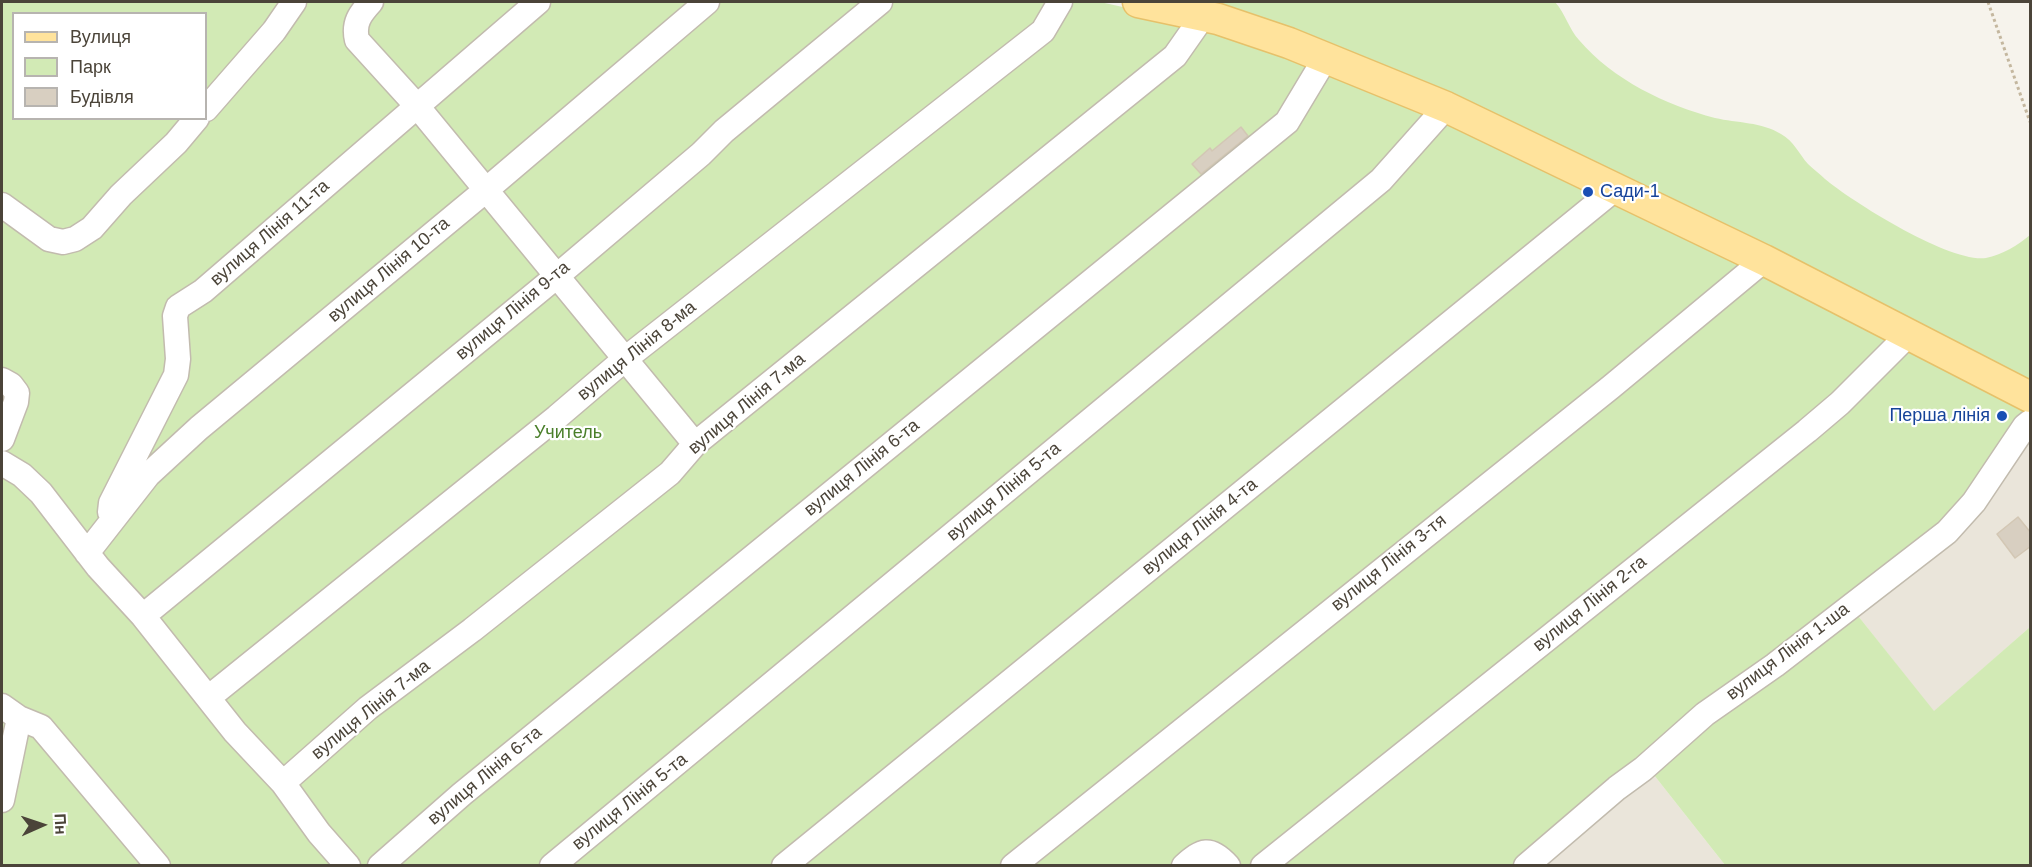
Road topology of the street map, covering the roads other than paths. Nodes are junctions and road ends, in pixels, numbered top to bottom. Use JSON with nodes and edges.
{"nodes":[{"id":1,"x":294,"y":2,"type":"edge"},
{"id":2,"x":371,"y":2,"type":"edge"},
{"id":3,"x":538,"y":2,"type":"edge"},
{"id":4,"x":707,"y":2,"type":"edge"},
{"id":5,"x":880,"y":2,"type":"edge"},
{"id":6,"x":1060,"y":2,"type":"edge"},
{"id":7,"x":1138,"y":2,"type":"edge"},
{"id":8,"x":1203,"y":16,"type":"junction"},
{"id":9,"x":1326,"y":57,"type":"junction"},
{"id":10,"x":417,"y":106,"type":"junction"},
{"id":11,"x":1446,"y":107,"type":"junction"},
{"id":12,"x":207,"y":108,"type":"edge"},
{"id":13,"x":195,"y":120,"type":"edge"},
{"id":14,"x":1616,"y":188,"type":"junction"},
{"id":15,"x":486,"y":190,"type":"junction"},
{"id":16,"x":2,"y":205,"type":"edge"},
{"id":17,"x":1764,"y":260,"type":"junction"},
{"id":18,"x":556,"y":276,"type":"junction"},
{"id":19,"x":1909,"y":334,"type":"junction"},
{"id":20,"x":625,"y":359,"type":"junction"},
{"id":21,"x":2,"y":380,"type":"edge"},
{"id":22,"x":2031,"y":398,"type":"edge"},
{"id":23,"x":2031,"y":422,"type":"edge"},
{"id":24,"x":2,"y":439,"type":"edge"},
{"id":25,"x":695,"y":444,"type":"junction"},
{"id":26,"x":2,"y":463,"type":"edge"},
{"id":27,"x":108,"y":527,"type":"junction"},
{"id":28,"x":87,"y":553,"type":"junction"},
{"id":29,"x":143,"y":616,"type":"junction"},
{"id":30,"x":208,"y":698,"type":"junction"},
{"id":31,"x":10,"y":712,"type":"edge"},
{"id":32,"x":283,"y":783,"type":"junction"},
{"id":33,"x":2,"y":800,"type":"edge"},
{"id":34,"x":158,"y":866,"type":"edge"},
{"id":35,"x":348,"y":866,"type":"edge"},
{"id":36,"x":380,"y":866,"type":"edge"},
{"id":37,"x":552,"y":866,"type":"edge"},
{"id":38,"x":784,"y":866,"type":"edge"},
{"id":39,"x":1013,"y":866,"type":"edge"},
{"id":40,"x":1184,"y":866,"type":"edge"},
{"id":41,"x":1228,"y":866,"type":"edge"},
{"id":42,"x":1263,"y":866,"type":"edge"},
{"id":43,"x":1526,"y":866,"type":"edge"}],
"edges":[{"from":1,"to":12,"type":"lane"},
{"from":2,"to":10,"type":"lane"},
{"from":3,"to":10,"type":"lane","name":"вулиця Лінія 11-та"},
{"from":4,"to":15,"type":"lane","name":"вулиця Лінія 10-та"},
{"from":5,"to":18,"type":"lane","name":"вулиця Лінія 9-та"},
{"from":6,"to":20,"type":"lane","name":"вулиця Лінія 8-ма"},
{"from":7,"to":8,"type":"main road"},
{"from":8,"to":9,"type":"main road"},
{"from":8,"to":25,"type":"lane","name":"вулиця Лінія 7-ма"},
{"from":9,"to":11,"type":"main road"},
{"from":9,"to":36,"type":"lane","name":"вулиця Лінія 6-та"},
{"from":10,"to":15,"type":"lane"},
{"from":10,"to":27,"type":"lane","name":"вулиця Лінія 11-та"},
{"from":11,"to":14,"type":"main road"},
{"from":11,"to":37,"type":"lane","name":"вулиця Лінія 5-та"},
{"from":13,"to":16,"type":"lane"},
{"from":14,"to":17,"type":"main road"},
{"from":14,"to":38,"type":"lane","name":"вулиця Лінія 4-та"},
{"from":15,"to":18,"type":"lane"},
{"from":15,"to":27,"type":"lane","name":"вулиця Лінія 10-та"},
{"from":17,"to":19,"type":"main road"},
{"from":17,"to":39,"type":"lane","name":"вулиця Лінія 3-тя"},
{"from":18,"to":20,"type":"lane"},
{"from":18,"to":29,"type":"lane","name":"вулиця Лінія 9-та"},
{"from":19,"to":22,"type":"main road"},
{"from":19,"to":42,"type":"lane","name":"вулиця Лінія 2-га"},
{"from":20,"to":25,"type":"lane"},
{"from":20,"to":30,"type":"lane","name":"вулиця Лінія 8-ма"},
{"from":21,"to":24,"type":"lane"},
{"from":23,"to":43,"type":"lane","name":"вулиця Лінія 1-ша"},
{"from":25,"to":32,"type":"lane","name":"вулиця Лінія 7-ма"},
{"from":26,"to":28,"type":"lane"},
{"from":27,"to":28,"type":"lane","name":"вулиця Лінія 10-та"},
{"from":28,"to":29,"type":"lane"},
{"from":29,"to":30,"type":"lane"},
{"from":30,"to":32,"type":"lane"},
{"from":31,"to":33,"type":"lane"},
{"from":31,"to":34,"type":"lane"},
{"from":32,"to":35,"type":"lane"},
{"from":40,"to":41,"type":"lane"}]}
